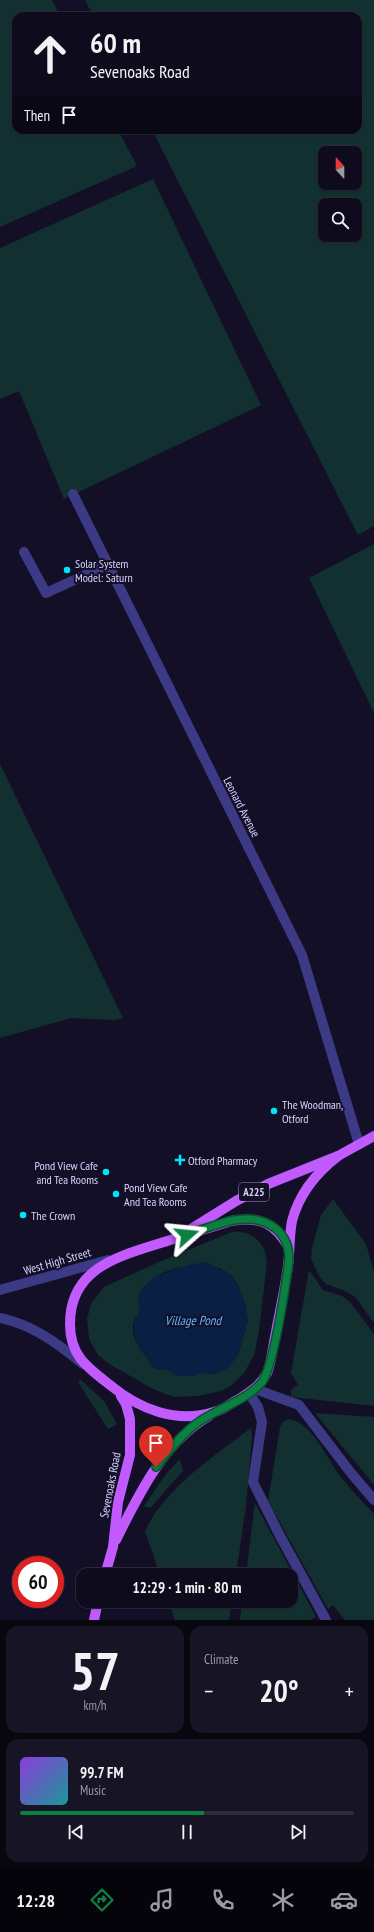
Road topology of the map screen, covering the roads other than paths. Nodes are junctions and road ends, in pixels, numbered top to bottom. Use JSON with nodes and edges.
{"nodes":[{"id":1,"x":73,"y":494,"type":"dead end"},
{"id":2,"x":24,"y":552,"type":"dead end"},
{"id":3,"x":107,"y":564,"type":"junction"},
{"id":4,"x":374,"y":1136,"type":"edge"},
{"id":5,"x":359,"y":1144,"type":"junction"},
{"id":6,"x":338,"y":1156,"type":"junction"},
{"id":7,"x":176,"y":1239,"type":"junction"},
{"id":8,"x":289,"y":1248,"type":"junction"},
{"id":9,"x":120,"y":1256,"type":"junction"},
{"id":10,"x":0,"y":1290,"type":"edge"},
{"id":11,"x":0,"y":1318,"type":"edge"},
{"id":12,"x":85,"y":1366,"type":"junction"},
{"id":13,"x":111,"y":1386,"type":"junction"},
{"id":14,"x":252,"y":1391,"type":"junction"},
{"id":15,"x":215,"y":1412,"type":"junction"},
{"id":16,"x":374,"y":1500,"type":"edge"},
{"id":17,"x":113,"y":1547,"type":"junction"},
{"id":18,"x":107,"y":1568,"type":"edge"},
{"id":19,"x":97,"y":1608,"type":"edge"},
{"id":20,"x":94,"y":1620,"type":"edge"},
{"id":21,"x":326,"y":1620,"type":"edge"}],
"edges":[{"from":1,"to":3,"type":"street","name":"Leonard Avenue"},
{"from":2,"to":3,"type":"street"},
{"from":3,"to":5,"type":"street","name":"Leonard Avenue"},
{"from":4,"to":5,"type":"main road","number":"A225"},
{"from":5,"to":6,"type":"main road","number":"A225"},
{"from":6,"to":7,"type":"main road","number":"A225"},
{"from":6,"to":8,"type":"main road","number":"A225"},
{"from":7,"to":8,"type":"main road","number":"A225"},
{"from":7,"to":9,"type":"main road","number":"A225"},
{"from":8,"to":14,"type":"main road","number":"A225"},
{"from":9,"to":10,"type":"street","name":"West High Street"},
{"from":9,"to":12,"type":"main road","number":"A225"},
{"from":11,"to":12,"type":"street"},
{"from":12,"to":13,"type":"main road","number":"A225"},
{"from":13,"to":15,"type":"main road","number":"A225"},
{"from":13,"to":17,"type":"main road","name":"Sevenoaks Road","number":"A225"},
{"from":14,"to":15,"type":"main road","number":"A225"},
{"from":14,"to":16,"type":"street"},
{"from":14,"to":21,"type":"street"},
{"from":15,"to":17,"type":"main road","name":"Sevenoaks Road","number":"A225"},
{"from":17,"to":18,"type":"main road","name":"Sevenoaks Road","number":"A225"},
{"from":19,"to":20,"type":"main road"}]}
